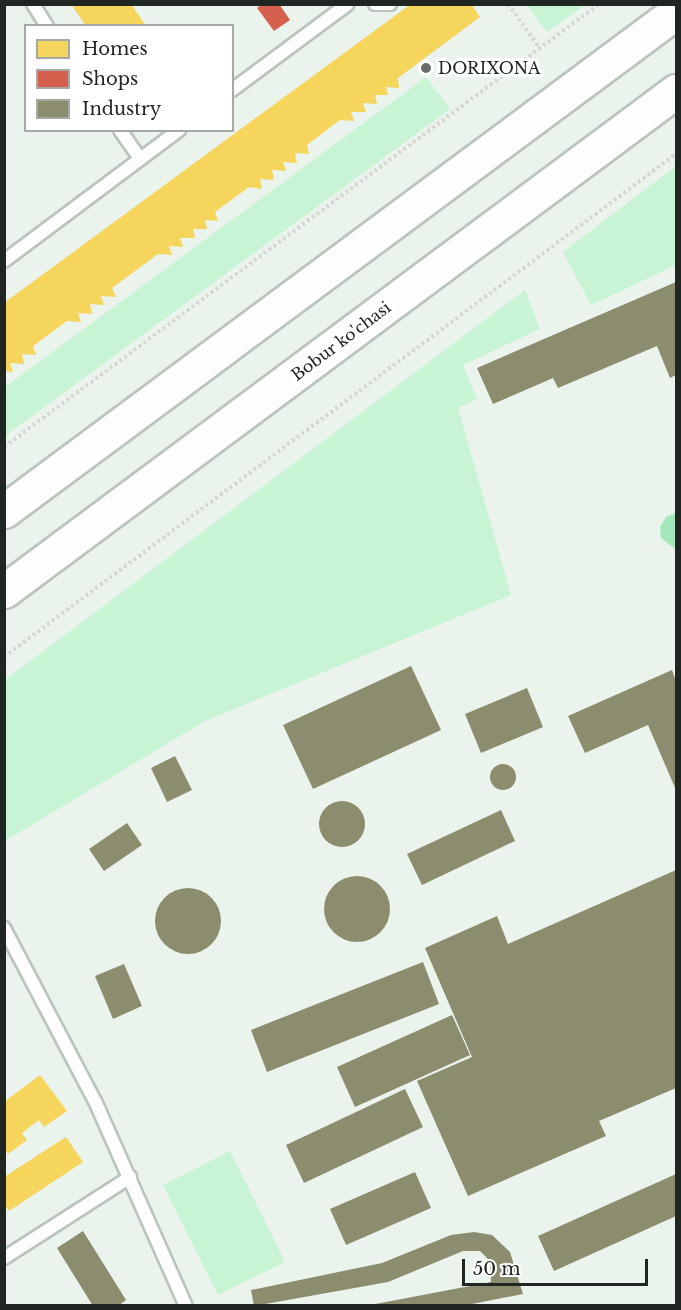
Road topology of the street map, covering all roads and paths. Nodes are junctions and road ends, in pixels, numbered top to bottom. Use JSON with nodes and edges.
{"nodes":[{"id":1,"x":33,"y":4,"type":"edge"},
{"id":2,"x":348,"y":4,"type":"edge"},
{"id":3,"x":375,"y":4,"type":"edge"},
{"id":4,"x":390,"y":4,"type":"edge"},
{"id":5,"x":508,"y":4,"type":"edge"},
{"id":6,"x":599,"y":4,"type":"edge"},
{"id":7,"x":676,"y":12,"type":"edge"},
{"id":8,"x":46,"y":24,"type":"edge"},
{"id":9,"x":540,"y":48,"type":"junction"},
{"id":10,"x":234,"y":89,"type":"edge"},
{"id":11,"x":676,"y":91,"type":"edge"},
{"id":12,"x":121,"y":132,"type":"edge"},
{"id":13,"x":175,"y":132,"type":"edge"},
{"id":14,"x":676,"y":154,"type":"edge"},
{"id":15,"x":140,"y":159,"type":"junction"},
{"id":16,"x":4,"y":261,"type":"edge"},
{"id":17,"x":4,"y":447,"type":"edge"},
{"id":18,"x":4,"y":511,"type":"edge"},
{"id":19,"x":4,"y":591,"type":"edge"},
{"id":20,"x":4,"y":657,"type":"edge"},
{"id":21,"x":4,"y":928,"type":"edge"},
{"id":22,"x":130,"y":1177,"type":"junction"},
{"id":23,"x":4,"y":1258,"type":"edge"},
{"id":24,"x":186,"y":1305,"type":"edge"}],
"edges":[{"from":1,"to":8,"type":"lane"},
{"from":2,"to":10,"type":"lane"},
{"from":3,"to":4,"type":"lane"},
{"from":5,"to":9,"type":"path"},
{"from":6,"to":9,"type":"path"},
{"from":7,"to":18,"type":"main road"},
{"from":9,"to":17,"type":"path"},
{"from":11,"to":19,"type":"main road","name":"Bobur ko'chasi"},
{"from":12,"to":15,"type":"lane"},
{"from":13,"to":15,"type":"lane"},
{"from":14,"to":20,"type":"path"},
{"from":15,"to":16,"type":"lane"},
{"from":21,"to":22,"type":"lane"},
{"from":22,"to":23,"type":"lane"},
{"from":22,"to":24,"type":"lane"}]}
